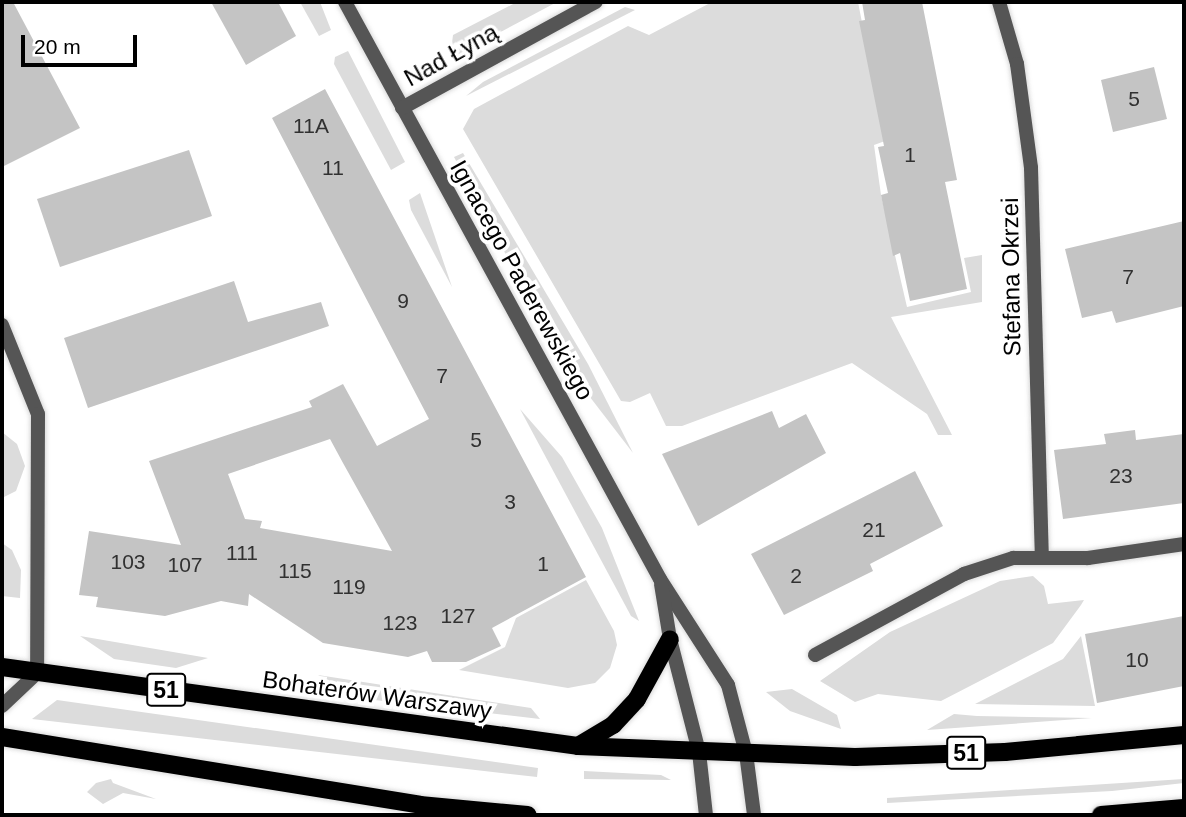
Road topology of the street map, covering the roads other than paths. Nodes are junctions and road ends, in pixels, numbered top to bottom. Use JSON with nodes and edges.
{"nodes":[{"id":1,"x":345,"y":2,"type":"edge"},
{"id":2,"x":596,"y":2,"type":"edge"},
{"id":3,"x":999,"y":2,"type":"edge"},
{"id":4,"x":402,"y":108,"type":"junction"},
{"id":5,"x":2,"y":325,"type":"edge"},
{"id":6,"x":1184,"y":544,"type":"edge"},
{"id":7,"x":1042,"y":555,"type":"junction"},
{"id":8,"x":660,"y":579,"type":"junction"},
{"id":9,"x":670,"y":639,"type":"junction"},
{"id":10,"x":815,"y":654,"type":"dead end"},
{"id":11,"x":2,"y":667,"type":"edge"},
{"id":12,"x":37,"y":673,"type":"junction"},
{"id":13,"x":2,"y":706,"type":"edge"},
{"id":14,"x":1184,"y":735,"type":"edge"},
{"id":15,"x":2,"y":737,"type":"edge"},
{"id":16,"x":578,"y":746,"type":"junction"},
{"id":17,"x":699,"y":752,"type":"junction"},
{"id":18,"x":746,"y":753,"type":"junction"},
{"id":19,"x":1184,"y":808,"type":"edge"},
{"id":20,"x":527,"y":815,"type":"edge"},
{"id":21,"x":706,"y":815,"type":"edge"},
{"id":22,"x":754,"y":815,"type":"edge"},
{"id":23,"x":1101,"y":815,"type":"edge"}],
"edges":[{"from":1,"to":4,"type":"street","name":"Ignacego Paderewskiego"},
{"from":2,"to":4,"type":"street","name":"Nad Łyną"},
{"from":3,"to":7,"type":"street","name":"Stefana Okrzei"},
{"from":4,"to":8,"type":"street","name":"Ignacego Paderewskiego"},
{"from":5,"to":12,"type":"street"},
{"from":6,"to":7,"type":"street"},
{"from":7,"to":10,"type":"street"},
{"from":8,"to":9,"type":"street","name":"Ignacego Paderewskiego"},
{"from":8,"to":18,"type":"street","name":"Ignacego Paderewskiego"},
{"from":9,"to":16,"type":"main road"},
{"from":9,"to":17,"type":"street","name":"Ignacego Paderewskiego"},
{"from":11,"to":12,"type":"main road","name":"Bohaterów Warszawy","number":"51"},
{"from":12,"to":13,"type":"street"},
{"from":12,"to":16,"type":"main road","name":"Bohaterów Warszawy","number":"51"},
{"from":14,"to":18,"type":"main road","number":"51"},
{"from":15,"to":20,"type":"main road"},
{"from":16,"to":17,"type":"main road","name":"Bohaterów Warszawy","number":"51"},
{"from":17,"to":18,"type":"main road","name":"Bohaterów Warszawy","number":"51"},
{"from":17,"to":21,"type":"street","name":"Ignacego Paderewskiego"},
{"from":18,"to":22,"type":"street","name":"Ignacego Paderewskiego"},
{"from":19,"to":23,"type":"main road"}]}
